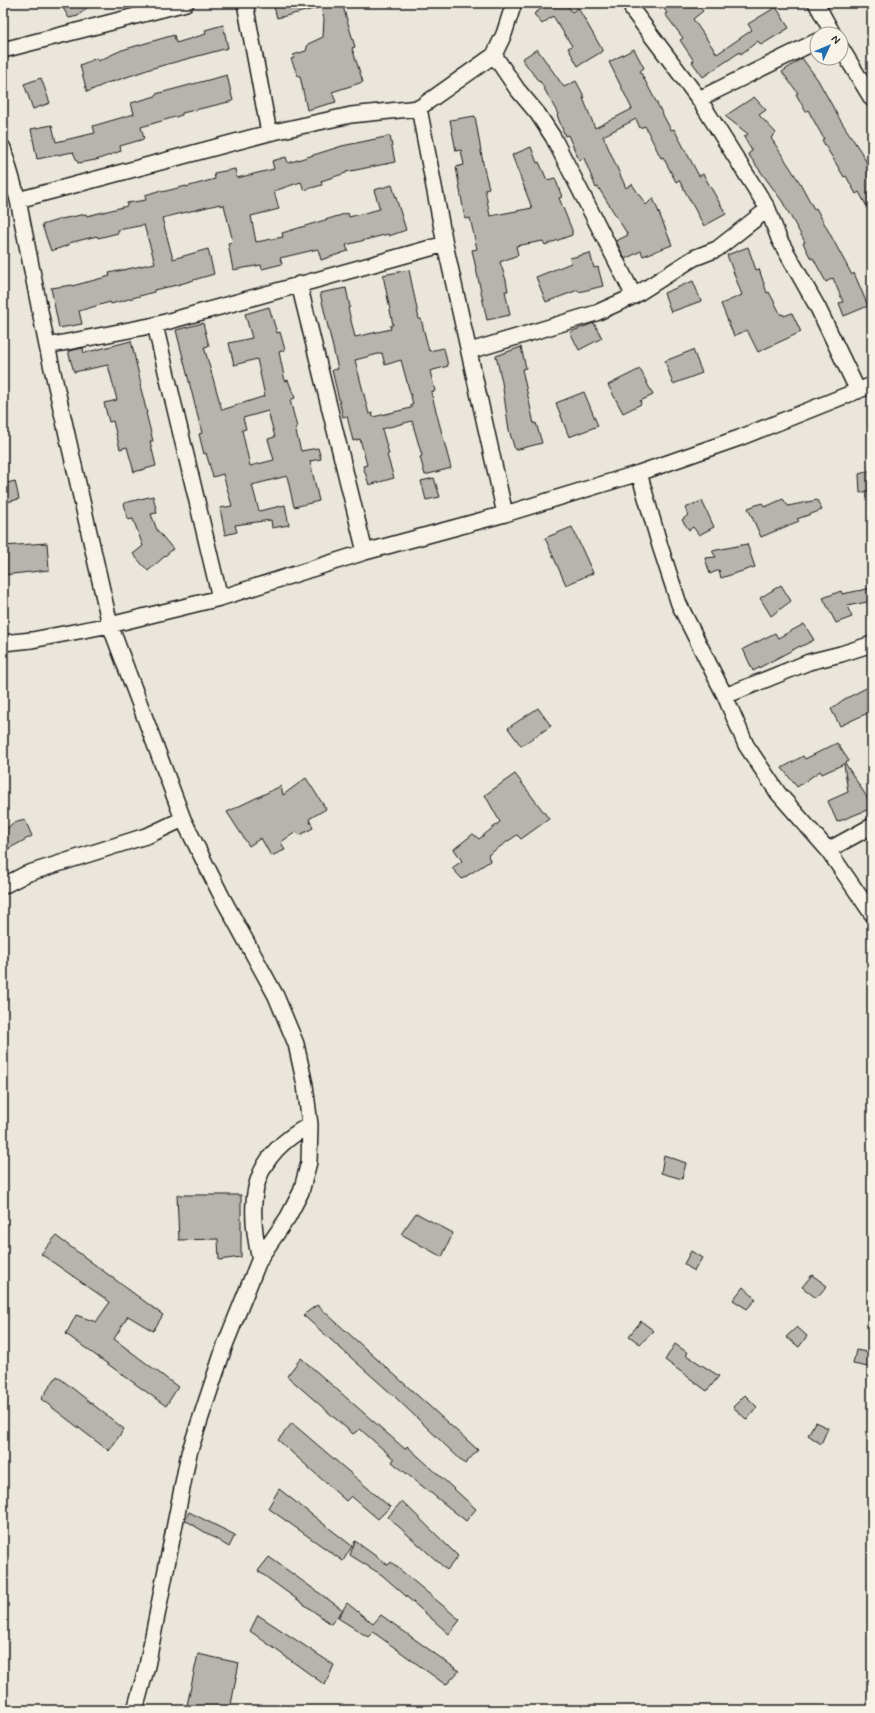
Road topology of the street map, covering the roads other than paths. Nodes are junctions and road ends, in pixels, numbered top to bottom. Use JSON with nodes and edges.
{"nodes":[{"id":1,"x":186,"y":3,"type":"edge"},
{"id":2,"x":245,"y":3,"type":"edge"},
{"id":3,"x":514,"y":3,"type":"edge"},
{"id":4,"x":631,"y":3,"type":"edge"},
{"id":5,"x":816,"y":3,"type":"edge"},
{"id":6,"x":828,"y":26,"type":"edge"},
{"id":7,"x":809,"y":45,"type":"edge"},
{"id":8,"x":3,"y":50,"type":"edge"},
{"id":9,"x":494,"y":55,"type":"junction"},
{"id":10,"x":849,"y":61,"type":"edge"},
{"id":11,"x":699,"y":99,"type":"junction"},
{"id":12,"x":872,"y":99,"type":"edge"},
{"id":13,"x":419,"y":108,"type":"junction"},
{"id":14,"x":269,"y":133,"type":"junction"},
{"id":15,"x":3,"y":148,"type":"edge"},
{"id":16,"x":8,"y":185,"type":"edge"},
{"id":17,"x":18,"y":200,"type":"junction"},
{"id":18,"x":768,"y":209,"type":"junction"},
{"id":19,"x":445,"y":244,"type":"junction"},
{"id":20,"x":299,"y":284,"type":"junction"},
{"id":21,"x":634,"y":296,"type":"junction"},
{"id":22,"x":155,"y":325,"type":"junction"},
{"id":23,"x":47,"y":346,"type":"junction"},
{"id":24,"x":470,"y":351,"type":"junction"},
{"id":25,"x":872,"y":385,"type":"edge"},
{"id":26,"x":858,"y":391,"type":"junction"},
{"id":27,"x":639,"y":474,"type":"junction"},
{"id":28,"x":505,"y":514,"type":"junction"},
{"id":29,"x":365,"y":552,"type":"junction"},
{"id":30,"x":220,"y":598,"type":"junction"},
{"id":31,"x":110,"y":625,"type":"junction"},
{"id":32,"x":3,"y":643,"type":"edge"},
{"id":33,"x":872,"y":644,"type":"edge"},
{"id":34,"x":725,"y":696,"type":"junction"},
{"id":35,"x":184,"y":819,"type":"junction"},
{"id":36,"x":872,"y":826,"type":"edge"},
{"id":37,"x":828,"y":850,"type":"junction"},
{"id":38,"x":3,"y":886,"type":"edge"},
{"id":39,"x":872,"y":914,"type":"edge"},
{"id":40,"x":310,"y":1125,"type":"junction"},
{"id":41,"x":260,"y":1260,"type":"junction"},
{"id":42,"x":135,"y":1710,"type":"edge"}],
"edges":[{"from":1,"to":8,"type":"street"},
{"from":2,"to":14,"type":"street"},
{"from":3,"to":9,"type":"street"},
{"from":4,"to":11,"type":"street"},
{"from":5,"to":6,"type":"street"},
{"from":7,"to":11,"type":"street"},
{"from":9,"to":13,"type":"street"},
{"from":9,"to":21,"type":"street"},
{"from":10,"to":12,"type":"street"},
{"from":11,"to":18,"type":"street"},
{"from":13,"to":14,"type":"street"},
{"from":13,"to":19,"type":"street"},
{"from":14,"to":17,"type":"street"},
{"from":15,"to":16,"type":"street"},
{"from":16,"to":17,"type":"street"},
{"from":17,"to":23,"type":"street"},
{"from":18,"to":21,"type":"street"},
{"from":18,"to":26,"type":"street"},
{"from":19,"to":20,"type":"street"},
{"from":19,"to":24,"type":"street"},
{"from":20,"to":22,"type":"street"},
{"from":20,"to":29,"type":"street"},
{"from":21,"to":24,"type":"street"},
{"from":22,"to":23,"type":"street"},
{"from":22,"to":30,"type":"street"},
{"from":23,"to":31,"type":"street"},
{"from":24,"to":28,"type":"street"},
{"from":25,"to":26,"type":"street"},
{"from":26,"to":27,"type":"street"},
{"from":27,"to":28,"type":"street"},
{"from":27,"to":34,"type":"street"},
{"from":28,"to":29,"type":"street"},
{"from":29,"to":30,"type":"street"},
{"from":30,"to":31,"type":"street"},
{"from":31,"to":32,"type":"street"},
{"from":31,"to":35,"type":"street"},
{"from":33,"to":34,"type":"street"},
{"from":34,"to":37,"type":"street"},
{"from":35,"to":38,"type":"street"},
{"from":35,"to":40,"type":"street"},
{"from":36,"to":37,"type":"street"},
{"from":37,"to":39,"type":"street"},
{"from":40,"to":41,"type":"street"},
{"from":40,"to":41,"type":"street"},
{"from":41,"to":42,"type":"street"}]}
